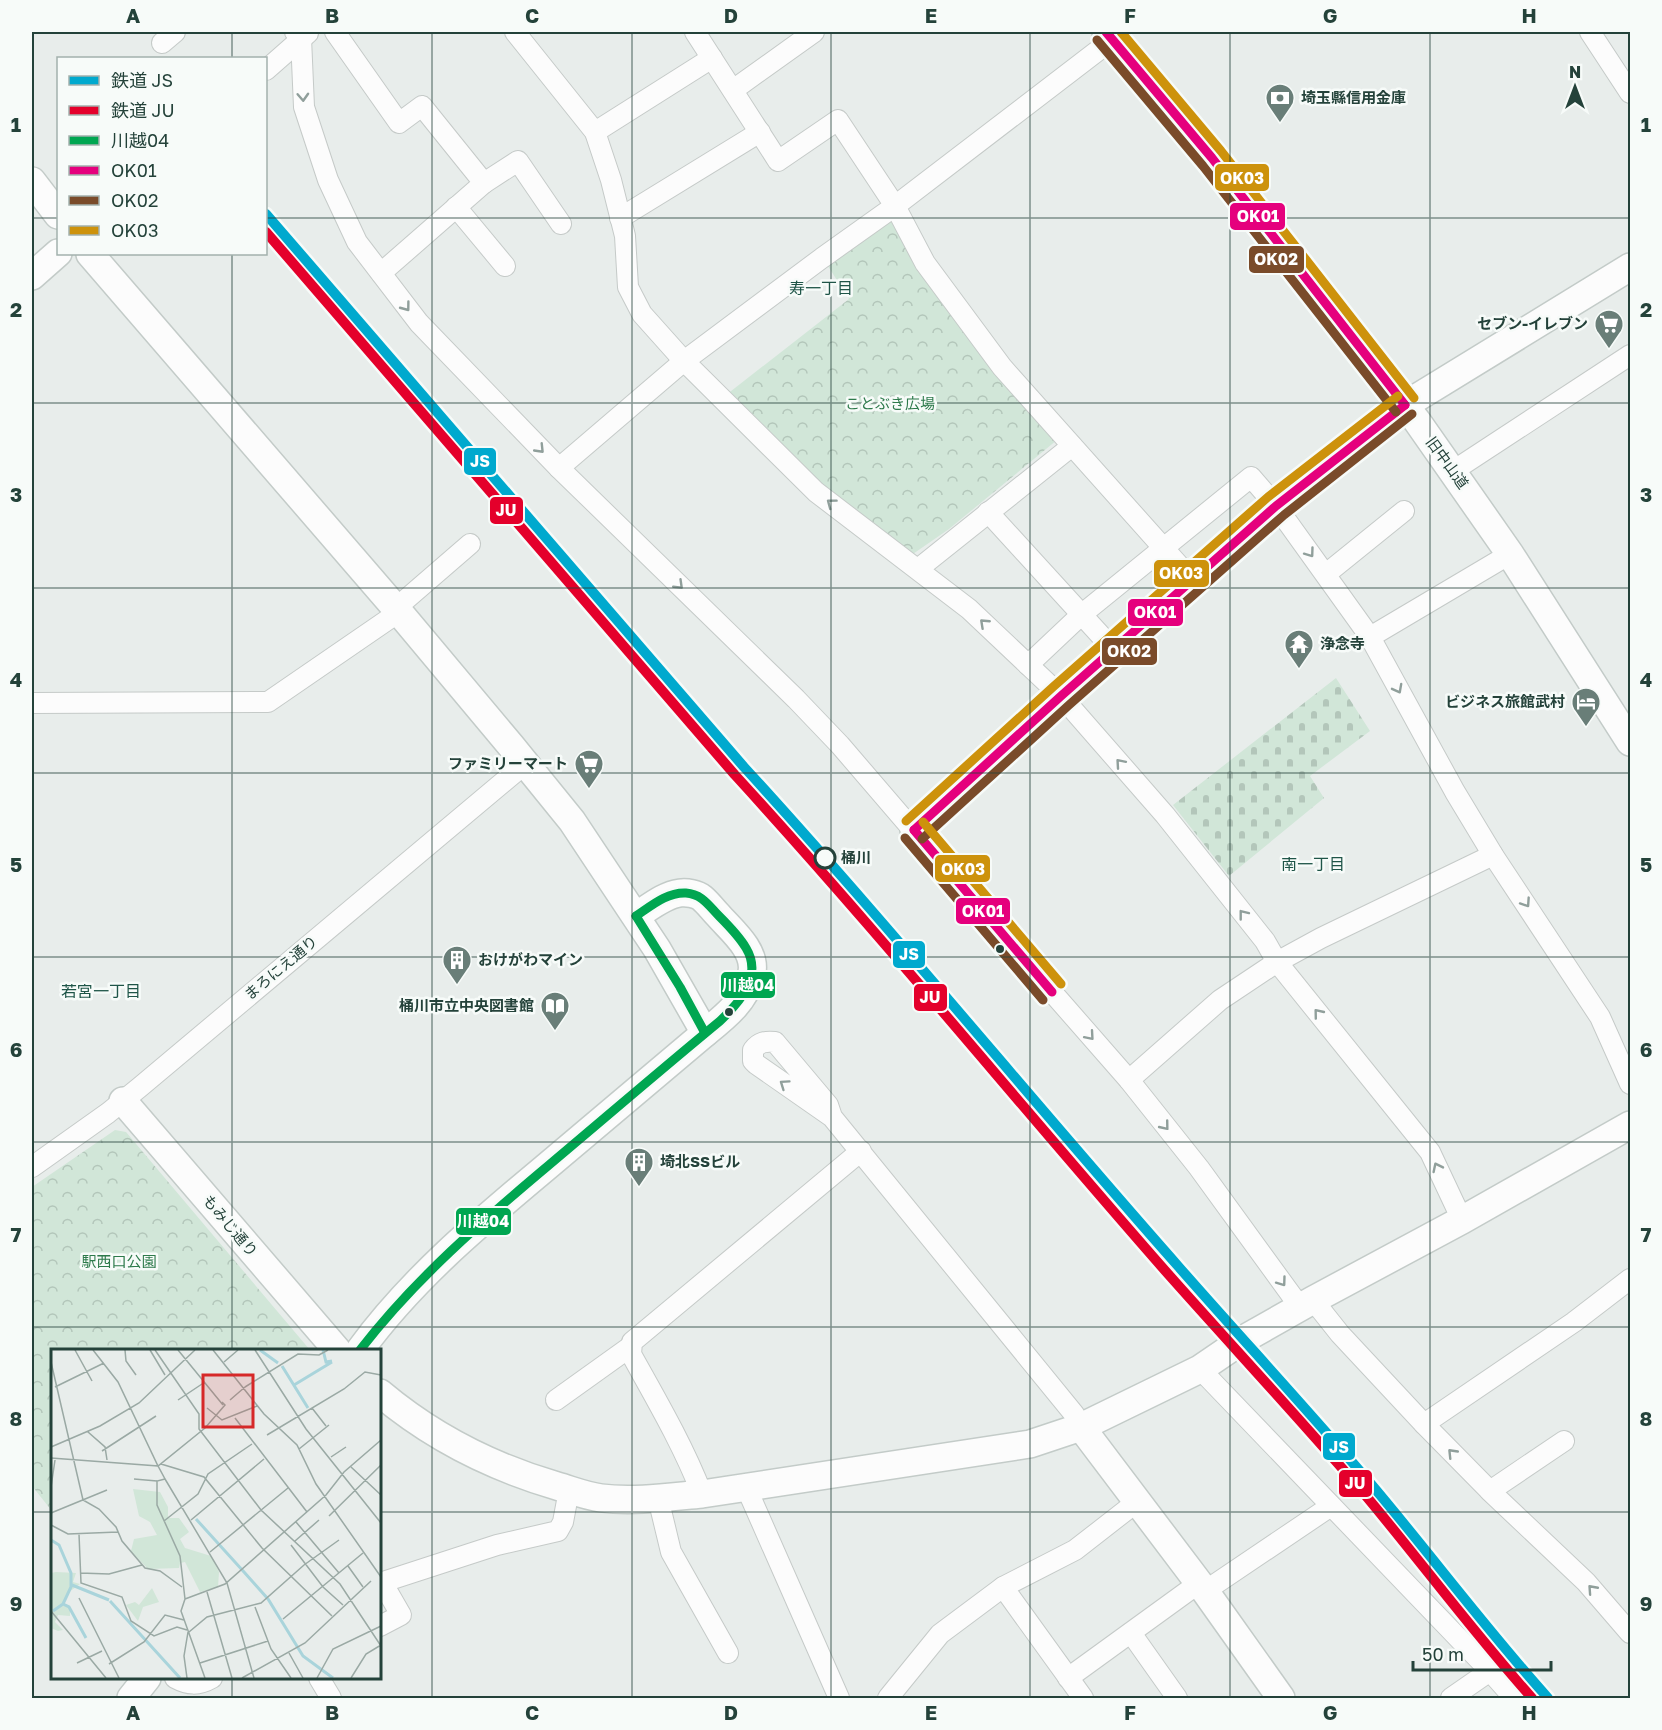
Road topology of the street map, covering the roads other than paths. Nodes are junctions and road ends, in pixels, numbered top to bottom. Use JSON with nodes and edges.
{"nodes":[{"id":1,"x":335,"y":32,"type":"edge"},
{"id":2,"x":515,"y":32,"type":"edge"},
{"id":3,"x":695,"y":32,"type":"edge"},
{"id":4,"x":814,"y":32,"type":"edge"},
{"id":5,"x":1590,"y":32,"type":"edge"},
{"id":6,"x":302,"y":34,"type":"edge"},
{"id":7,"x":1109,"y":35,"type":"edge"},
{"id":8,"x":712,"y":58,"type":"junction"},
{"id":9,"x":267,"y":69,"type":"edge"},
{"id":10,"x":733,"y":90,"type":"junction"},
{"id":11,"x":1630,"y":93,"type":"edge"},
{"id":12,"x":595,"y":132,"type":"junction"},
{"id":13,"x":760,"y":132,"type":"junction"},
{"id":14,"x":32,"y":181,"type":"edge"},
{"id":15,"x":484,"y":183,"type":"junction"},
{"id":16,"x":456,"y":207,"type":"junction"},
{"id":17,"x":895,"y":207,"type":"junction"},
{"id":18,"x":57,"y":214,"type":"edge"},
{"id":19,"x":620,"y":218,"type":"junction"},
{"id":20,"x":561,"y":224,"type":"dead end"},
{"id":21,"x":57,"y":254,"type":"edge"},
{"id":22,"x":91,"y":255,"type":"edge"},
{"id":23,"x":505,"y":266,"type":"dead end"},
{"id":24,"x":1630,"y":267,"type":"edge"},
{"id":25,"x":381,"y":273,"type":"junction"},
{"id":26,"x":32,"y":276,"type":"edge"},
{"id":27,"x":1630,"y":355,"type":"edge"},
{"id":28,"x":684,"y":361,"type":"junction"},
{"id":29,"x":1405,"y":405,"type":"junction"},
{"id":30,"x":1072,"y":446,"type":"junction"},
{"id":31,"x":559,"y":468,"type":"junction"},
{"id":32,"x":1453,"y":471,"type":"junction"},
{"id":33,"x":1276,"y":506,"type":"junction"},
{"id":34,"x":1404,"y":511,"type":"dead end"},
{"id":35,"x":988,"y":512,"type":"junction"},
{"id":36,"x":470,"y":544,"type":"dead end"},
{"id":37,"x":1163,"y":548,"type":"junction"},
{"id":38,"x":1510,"y":554,"type":"junction"},
{"id":39,"x":918,"y":569,"type":"junction"},
{"id":40,"x":1326,"y":574,"type":"junction"},
{"id":41,"x":1192,"y":580,"type":"junction"},
{"id":42,"x":398,"y":610,"type":"junction"},
{"id":43,"x":1081,"y":615,"type":"junction"},
{"id":44,"x":1370,"y":637,"type":"junction"},
{"id":45,"x":1114,"y":650,"type":"junction"},
{"id":46,"x":1028,"y":665,"type":"junction"},
{"id":47,"x":1061,"y":696,"type":"junction"},
{"id":48,"x":32,"y":703,"type":"edge"},
{"id":49,"x":1630,"y":742,"type":"edge"},
{"id":50,"x":526,"y":764,"type":"junction"},
{"id":51,"x":914,"y":830,"type":"junction"},
{"id":52,"x":1493,"y":855,"type":"junction"},
{"id":53,"x":636,"y":916,"type":"junction"},
{"id":54,"x":1277,"y":962,"type":"junction"},
{"id":55,"x":705,"y":1033,"type":"junction"},
{"id":56,"x":1129,"y":1080,"type":"junction"},
{"id":57,"x":1630,"y":1084,"type":"edge"},
{"id":58,"x":123,"y":1101,"type":"junction"},
{"id":59,"x":832,"y":1117,"type":"dead end"},
{"id":60,"x":1630,"y":1125,"type":"edge"},
{"id":61,"x":861,"y":1151,"type":"junction"},
{"id":62,"x":32,"y":1167,"type":"edge"},
{"id":63,"x":1462,"y":1220,"type":"junction"},
{"id":64,"x":1630,"y":1279,"type":"edge"},
{"id":65,"x":1306,"y":1304,"type":"junction"},
{"id":66,"x":630,"y":1347,"type":"junction"},
{"id":67,"x":336,"y":1349,"type":"edge"},
{"id":68,"x":361,"y":1349,"type":"edge"},
{"id":69,"x":1200,"y":1370,"type":"junction"},
{"id":70,"x":381,"y":1394,"type":"edge"},
{"id":71,"x":556,"y":1400,"type":"dead end"},
{"id":72,"x":1424,"y":1424,"type":"junction"},
{"id":73,"x":1081,"y":1427,"type":"junction"},
{"id":74,"x":1564,"y":1441,"type":"dead end"},
{"id":75,"x":746,"y":1487,"type":"junction"},
{"id":76,"x":569,"y":1490,"type":"junction"},
{"id":77,"x":1490,"y":1491,"type":"junction"},
{"id":78,"x":702,"y":1494,"type":"junction"},
{"id":79,"x":658,"y":1498,"type":"junction"},
{"id":80,"x":1137,"y":1501,"type":"junction"},
{"id":81,"x":1331,"y":1506,"type":"junction"},
{"id":82,"x":381,"y":1583,"type":"edge"},
{"id":83,"x":1003,"y":1587,"type":"junction"},
{"id":84,"x":1202,"y":1587,"type":"junction"},
{"id":85,"x":381,"y":1625,"type":"edge"},
{"id":86,"x":1131,"y":1632,"type":"junction"},
{"id":87,"x":1630,"y":1633,"type":"edge"},
{"id":88,"x":728,"y":1653,"type":"dead end"},
{"id":89,"x":1490,"y":1671,"type":"junction"},
{"id":90,"x":1068,"y":1678,"type":"junction"},
{"id":91,"x":145,"y":1679,"type":"edge"},
{"id":92,"x":177,"y":1679,"type":"edge"},
{"id":93,"x":208,"y":1679,"type":"edge"},
{"id":94,"x":319,"y":1679,"type":"edge"},
{"id":95,"x":131,"y":1698,"type":"edge"},
{"id":96,"x":331,"y":1698,"type":"edge"},
{"id":97,"x":839,"y":1698,"type":"edge"},
{"id":98,"x":888,"y":1698,"type":"edge"},
{"id":99,"x":1083,"y":1698,"type":"edge"},
{"id":100,"x":1177,"y":1698,"type":"edge"},
{"id":101,"x":1281,"y":1698,"type":"edge"},
{"id":102,"x":1451,"y":1698,"type":"edge"},
{"id":103,"x":1514,"y":1698,"type":"edge"}],
"edges":[{"from":1,"to":15,"type":"street"},
{"from":2,"to":12,"type":"street"},
{"from":3,"to":8,"type":"street"},
{"from":4,"to":10,"type":"street"},
{"from":5,"to":11,"type":"street"},
{"from":6,"to":9,"type":"street"},
{"from":6,"to":25,"type":"street","one_way":true},
{"from":7,"to":17,"type":"street"},
{"from":7,"to":29,"type":"street","name":"旧中山道"},
{"from":8,"to":10,"type":"street"},
{"from":8,"to":12,"type":"street"},
{"from":10,"to":13,"type":"street"},
{"from":12,"to":19,"type":"street"},
{"from":13,"to":17,"type":"street"},
{"from":13,"to":19,"type":"street"},
{"from":14,"to":18,"type":"street"},
{"from":15,"to":16,"type":"street"},
{"from":15,"to":20,"type":"street"},
{"from":16,"to":23,"type":"street"},
{"from":16,"to":25,"type":"street"},
{"from":17,"to":28,"type":"street"},
{"from":17,"to":30,"type":"street"},
{"from":19,"to":28,"type":"street"},
{"from":21,"to":26,"type":"street"},
{"from":22,"to":42,"type":"street"},
{"from":24,"to":29,"type":"street"},
{"from":25,"to":31,"type":"street","one_way":true},
{"from":27,"to":32,"type":"street"},
{"from":28,"to":31,"type":"street"},
{"from":39,"to":28,"type":"street","one_way":true},
{"from":29,"to":32,"type":"street","name":"旧中山道"},
{"from":29,"to":33,"type":"street"},
{"from":30,"to":35,"type":"street"},
{"from":30,"to":37,"type":"street"},
{"from":31,"to":51,"type":"street","one_way":true},
{"from":32,"to":38,"type":"street","name":"旧中山道"},
{"from":33,"to":37,"type":"street"},
{"from":33,"to":40,"type":"street","one_way":true},
{"from":33,"to":41,"type":"street"},
{"from":34,"to":40,"type":"street"},
{"from":35,"to":39,"type":"street"},
{"from":35,"to":43,"type":"street"},
{"from":36,"to":42,"type":"street"},
{"from":37,"to":41,"type":"street"},
{"from":37,"to":43,"type":"street"},
{"from":38,"to":44,"type":"street"},
{"from":38,"to":49,"type":"street","name":"旧中山道"},
{"from":46,"to":39,"type":"street","one_way":true},
{"from":40,"to":44,"type":"street"},
{"from":41,"to":45,"type":"street"},
{"from":42,"to":48,"type":"street"},
{"from":42,"to":50,"type":"street"},
{"from":43,"to":45,"type":"street"},
{"from":43,"to":46,"type":"street"},
{"from":44,"to":52,"type":"street","one_way":true},
{"from":45,"to":47,"type":"street"},
{"from":46,"to":47,"type":"street"},
{"from":47,"to":51,"type":"street"},
{"from":54,"to":47,"type":"street","one_way":true},
{"from":50,"to":53,"type":"street"},
{"from":50,"to":58,"type":"street","name":"まろにえ通り"},
{"from":51,"to":56,"type":"street","one_way":true},
{"from":52,"to":54,"type":"street"},
{"from":52,"to":57,"type":"street","one_way":true},
{"from":53,"to":55,"type":"street"},
{"from":53,"to":55,"type":"street"},
{"from":54,"to":56,"type":"street"},
{"from":63,"to":54,"type":"street","one_way":true},
{"from":55,"to":68,"type":"street"},
{"from":56,"to":65,"type":"street","one_way":true},
{"from":58,"to":62,"type":"street","name":"まろにえ通り"},
{"from":58,"to":67,"type":"street","name":"もみじ通り"},
{"from":59,"to":61,"type":"street"},
{"from":60,"to":63,"type":"street"},
{"from":61,"to":66,"type":"street"},
{"from":61,"to":73,"type":"street"},
{"from":63,"to":65,"type":"street"},
{"from":64,"to":72,"type":"street"},
{"from":65,"to":69,"type":"street"},
{"from":65,"to":72,"type":"street"},
{"from":66,"to":71,"type":"street"},
{"from":66,"to":78,"type":"street"},
{"from":69,"to":73,"type":"street"},
{"from":69,"to":81,"type":"street"},
{"from":70,"to":76,"type":"street"},
{"from":77,"to":72,"type":"street","one_way":true},
{"from":73,"to":75,"type":"street"},
{"from":73,"to":80,"type":"street"},
{"from":74,"to":77,"type":"street"},
{"from":75,"to":78,"type":"street"},
{"from":75,"to":97,"type":"street"},
{"from":76,"to":79,"type":"street"},
{"from":76,"to":82,"type":"street"},
{"from":87,"to":77,"type":"street","one_way":true},
{"from":78,"to":79,"type":"street"},
{"from":79,"to":88,"type":"street"},
{"from":80,"to":83,"type":"street"},
{"from":80,"to":84,"type":"street"},
{"from":81,"to":84,"type":"street"},
{"from":81,"to":89,"type":"street"},
{"from":82,"to":85,"type":"street"},
{"from":83,"to":90,"type":"street"},
{"from":83,"to":98,"type":"street"},
{"from":84,"to":86,"type":"street"},
{"from":84,"to":101,"type":"street"},
{"from":86,"to":90,"type":"street"},
{"from":86,"to":100,"type":"street"},
{"from":89,"to":102,"type":"street"},
{"from":89,"to":103,"type":"street"},
{"from":90,"to":99,"type":"street"},
{"from":91,"to":95,"type":"street"},
{"from":92,"to":93,"type":"street"},
{"from":94,"to":96,"type":"street"}]}
